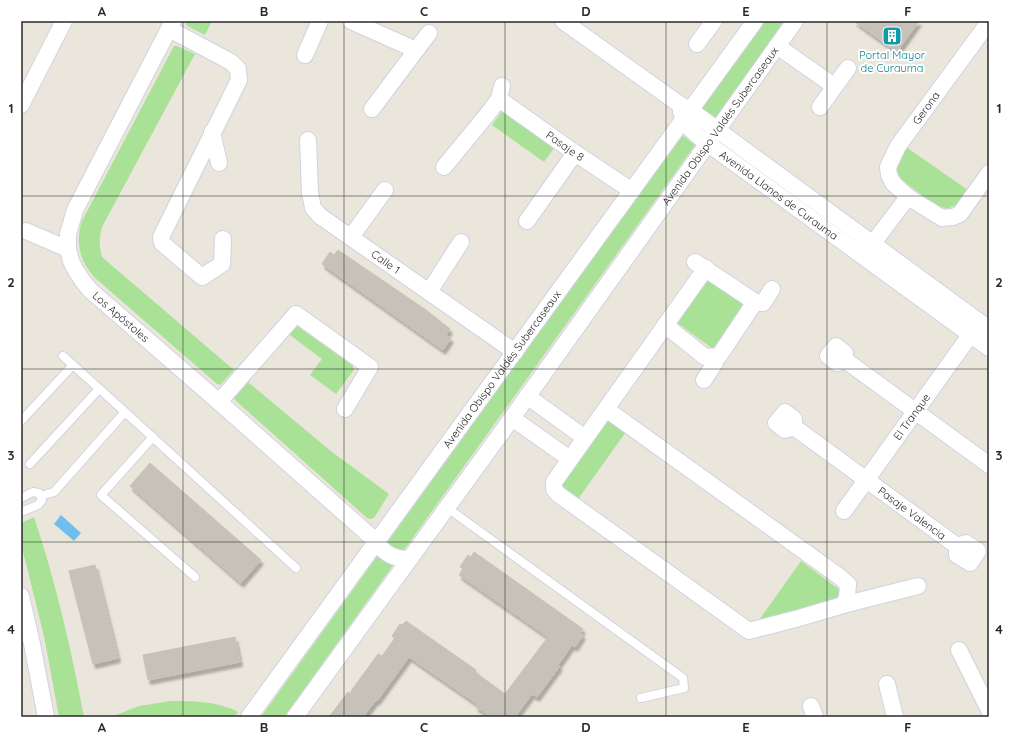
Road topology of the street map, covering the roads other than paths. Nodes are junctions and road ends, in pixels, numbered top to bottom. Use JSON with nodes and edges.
{"nodes":[{"id":1,"x":64,"y":21,"type":"edge"},
{"id":2,"x":320,"y":21,"type":"edge"},
{"id":3,"x":350,"y":21,"type":"edge"},
{"id":4,"x":563,"y":21,"type":"edge"},
{"id":5,"x":714,"y":21,"type":"edge"},
{"id":6,"x":755,"y":21,"type":"edge"},
{"id":7,"x":795,"y":21,"type":"edge"},
{"id":8,"x":989,"y":22,"type":"edge"},
{"id":9,"x":171,"y":25,"type":"edge"},
{"id":10,"x":429,"y":33,"type":"dead end"},
{"id":11,"x":697,"y":44,"type":"dead end"},
{"id":12,"x":777,"y":46,"type":"junction"},
{"id":13,"x":416,"y":50,"type":"junction"},
{"id":14,"x":305,"y":55,"type":"dead end"},
{"id":15,"x":848,"y":68,"type":"dead end"},
{"id":16,"x":834,"y":86,"type":"junction"},
{"id":17,"x":23,"y":95,"type":"edge"},
{"id":18,"x":820,"y":107,"type":"dead end"},
{"id":19,"x":372,"y":109,"type":"dead end"},
{"id":20,"x":684,"y":111,"type":"junction"},
{"id":21,"x":717,"y":129,"type":"junction"},
{"id":22,"x":212,"y":132,"type":"junction"},
{"id":23,"x":308,"y":140,"type":"dead end"},
{"id":24,"x":707,"y":143,"type":"junction"},
{"id":25,"x":575,"y":153,"type":"junction"},
{"id":26,"x":219,"y":163,"type":"dead end"},
{"id":27,"x":444,"y":166,"type":"dead end"},
{"id":28,"x":989,"y":172,"type":"edge"},
{"id":29,"x":385,"y":190,"type":"dead end"},
{"id":30,"x":632,"y":191,"type":"junction"},
{"id":31,"x":908,"y":197,"type":"junction"},
{"id":32,"x":527,"y":220,"type":"dead end"},
{"id":33,"x":26,"y":230,"type":"dead end"},
{"id":34,"x":351,"y":237,"type":"junction"},
{"id":35,"x":222,"y":239,"type":"dead end"},
{"id":36,"x":461,"y":242,"type":"dead end"},
{"id":37,"x":68,"y":249,"type":"junction"},
{"id":38,"x":868,"y":250,"type":"junction"},
{"id":39,"x":772,"y":289,"type":"dead end"},
{"id":40,"x":429,"y":292,"type":"junction"},
{"id":41,"x":755,"y":302,"type":"junction"},
{"id":42,"x":665,"y":326,"type":"junction"},
{"id":43,"x":980,"y":329,"type":"edge"},
{"id":44,"x":989,"y":348,"type":"edge"},
{"id":45,"x":515,"y":352,"type":"junction"},
{"id":46,"x":63,"y":356,"type":"dead end"},
{"id":47,"x":714,"y":357,"type":"junction"},
{"id":48,"x":844,"y":360,"type":"dead end"},
{"id":49,"x":73,"y":365,"type":"junction"},
{"id":50,"x":704,"y":380,"type":"dead end"},
{"id":51,"x":99,"y":389,"type":"junction"},
{"id":52,"x":526,"y":396,"type":"junction"},
{"id":53,"x":219,"y":402,"type":"junction"},
{"id":54,"x":345,"y":408,"type":"dead end"},
{"id":55,"x":606,"y":409,"type":"junction"},
{"id":56,"x":915,"y":411,"type":"junction"},
{"id":57,"x":125,"y":412,"type":"junction"},
{"id":58,"x":512,"y":418,"type":"junction"},
{"id":59,"x":21,"y":421,"type":"edge"},
{"id":60,"x":794,"y":427,"type":"dead end"},
{"id":61,"x":153,"y":437,"type":"junction"},
{"id":62,"x":585,"y":438,"type":"junction"},
{"id":63,"x":570,"y":458,"type":"junction"},
{"id":64,"x":30,"y":464,"type":"dead end"},
{"id":65,"x":989,"y":465,"type":"edge"},
{"id":66,"x":867,"y":479,"type":"junction"},
{"id":67,"x":41,"y":496,"type":"junction"},
{"id":68,"x":21,"y":498,"type":"edge"},
{"id":69,"x":446,"y":507,"type":"junction"},
{"id":70,"x":844,"y":511,"type":"dead end"},
{"id":71,"x":21,"y":512,"type":"edge"},
{"id":72,"x":377,"y":542,"type":"junction"},
{"id":73,"x":957,"y":546,"type":"dead end"},
{"id":74,"x":409,"y":559,"type":"junction"},
{"id":75,"x":296,"y":568,"type":"dead end"},
{"id":76,"x":195,"y":577,"type":"dead end"},
{"id":77,"x":918,"y":586,"type":"dead end"},
{"id":78,"x":21,"y":596,"type":"edge"},
{"id":79,"x":843,"y":605,"type":"junction"},
{"id":80,"x":959,"y":650,"type":"dead end"},
{"id":81,"x":887,"y":684,"type":"dead end"},
{"id":82,"x":641,"y":698,"type":"dead end"},
{"id":83,"x":989,"y":710,"type":"edge"},
{"id":84,"x":46,"y":717,"type":"edge"},
{"id":85,"x":249,"y":717,"type":"edge"},
{"id":86,"x":295,"y":717,"type":"edge"},
{"id":87,"x":895,"y":717,"type":"edge"}],
"edges":[{"from":1,"to":17,"type":"street"},
{"from":2,"to":14,"type":"street"},
{"from":3,"to":13,"type":"street"},
{"from":4,"to":20,"type":"street"},
{"from":5,"to":11,"type":"street"},
{"from":6,"to":20,"type":"street","name":"Avenida Obispo Valdés Subercaseaux"},
{"from":7,"to":12,"type":"street","name":"Avenida Obispo Valdés Subercaseaux"},
{"from":8,"to":31,"type":"street","name":"Gerona"},
{"from":9,"to":22,"type":"street"},
{"from":9,"to":37,"type":"street","name":"Los Apóstoles"},
{"from":10,"to":13,"type":"street"},
{"from":12,"to":16,"type":"street"},
{"from":12,"to":21,"type":"street","name":"Avenida Obispo Valdés Subercaseaux"},
{"from":13,"to":19,"type":"street"},
{"from":15,"to":16,"type":"street"},
{"from":16,"to":18,"type":"street"},
{"from":20,"to":21,"type":"street","name":"Avenida Llanos de Curauma"},
{"from":20,"to":24,"type":"street","name":"Avenida Llanos de Curauma"},
{"from":20,"to":30,"type":"street","name":"Avenida Obispo Valdés Subercaseaux"},
{"from":21,"to":24,"type":"street","name":"Avenida Obispo Valdés Subercaseaux"},
{"from":21,"to":38,"type":"street","name":"Avenida Llanos de Curauma"},
{"from":22,"to":26,"type":"street"},
{"from":22,"to":35,"type":"street"},
{"from":23,"to":34,"type":"street","name":"Calle 1"},
{"from":24,"to":38,"type":"street","name":"Avenida Llanos de Curauma"},
{"from":24,"to":52,"type":"street","name":"Avenida Obispo Valdés Subercaseaux"},
{"from":25,"to":27,"type":"street","name":"Pasaje 8"},
{"from":25,"to":30,"type":"street","name":"Pasaje 8"},
{"from":25,"to":32,"type":"street"},
{"from":28,"to":31,"type":"street","name":"Gerona"},
{"from":29,"to":34,"type":"street"},
{"from":30,"to":45,"type":"street","name":"Avenida Obispo Valdés Subercaseaux"},
{"from":31,"to":38,"type":"street"},
{"from":33,"to":37,"type":"street"},
{"from":34,"to":40,"type":"street","name":"Calle 1"},
{"from":36,"to":40,"type":"street"},
{"from":37,"to":53,"type":"street","name":"Los Apóstoles"},
{"from":38,"to":43,"type":"street","name":"Avenida Llanos de Curauma"},
{"from":39,"to":41,"type":"street"},
{"from":40,"to":45,"type":"street","name":"Calle 1"},
{"from":41,"to":42,"type":"street"},
{"from":41,"to":47,"type":"street"},
{"from":42,"to":47,"type":"street"},
{"from":42,"to":55,"type":"street"},
{"from":43,"to":44,"type":"street","name":"Avenida Llanos de Curauma"},
{"from":43,"to":56,"type":"street","name":"El Tranque"},
{"from":45,"to":72,"type":"street","name":"Avenida Obispo Valdés Subercaseaux"},
{"from":46,"to":49,"type":"lane"},
{"from":47,"to":50,"type":"street"},
{"from":48,"to":56,"type":"street"},
{"from":49,"to":51,"type":"lane"},
{"from":49,"to":59,"type":"lane"},
{"from":51,"to":57,"type":"lane"},
{"from":51,"to":64,"type":"lane"},
{"from":52,"to":58,"type":"street","name":"Avenida Obispo Valdés Subercaseaux"},
{"from":52,"to":62,"type":"street"},
{"from":53,"to":54,"type":"street"},
{"from":53,"to":72,"type":"street","name":"Los Apóstoles"},
{"from":55,"to":62,"type":"street"},
{"from":55,"to":79,"type":"street"},
{"from":56,"to":65,"type":"street"},
{"from":56,"to":66,"type":"street","name":"El Tranque"},
{"from":57,"to":61,"type":"lane"},
{"from":57,"to":67,"type":"lane"},
{"from":58,"to":63,"type":"street"},
{"from":58,"to":69,"type":"street","name":"Avenida Obispo Valdés Subercaseaux"},
{"from":60,"to":66,"type":"street","name":"Pasaje Valencia"},
{"from":61,"to":75,"type":"lane"},
{"from":61,"to":76,"type":"lane"},
{"from":62,"to":63,"type":"street"},
{"from":63,"to":79,"type":"street"},
{"from":66,"to":70,"type":"street","name":"El Tranque"},
{"from":66,"to":73,"type":"street","name":"Pasaje Valencia"},
{"from":67,"to":68,"type":"lane"},
{"from":67,"to":71,"type":"lane"},
{"from":69,"to":74,"type":"street","name":"Avenida Obispo Valdés Subercaseaux"},
{"from":69,"to":82,"type":"lane"},
{"from":72,"to":74,"type":"street","name":"Los Apóstoles"},
{"from":72,"to":85,"type":"street","name":"Avenida Obispo Valdés Subercaseaux"},
{"from":74,"to":86,"type":"street","name":"Avenida Obispo Valdés Subercaseaux"},
{"from":77,"to":79,"type":"street"},
{"from":78,"to":84,"type":"street"},
{"from":80,"to":83,"type":"street"},
{"from":81,"to":87,"type":"street"}]}
